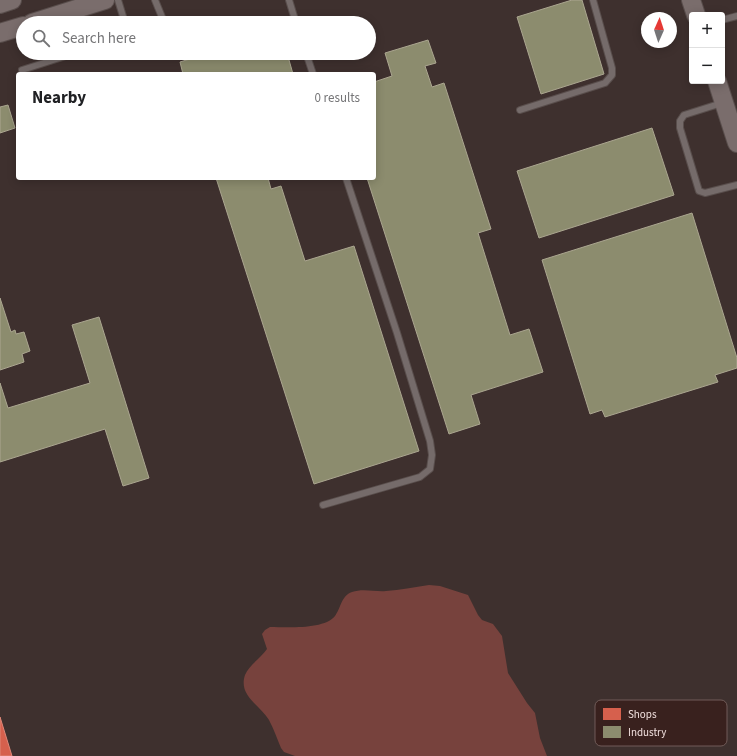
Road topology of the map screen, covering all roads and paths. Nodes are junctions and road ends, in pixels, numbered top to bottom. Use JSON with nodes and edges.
{"nodes":[{"id":1,"x":12,"y":0,"type":"edge"},
{"id":2,"x":105,"y":0,"type":"edge"},
{"id":3,"x":118,"y":0,"type":"edge"},
{"id":4,"x":155,"y":0,"type":"edge"},
{"id":5,"x":289,"y":0,"type":"edge"},
{"id":6,"x":593,"y":0,"type":"edge"},
{"id":7,"x":691,"y":0,"type":"edge"},
{"id":8,"x":0,"y":4,"type":"edge"},
{"id":9,"x":695,"y":12,"type":"edge"},
{"id":10,"x":54,"y":16,"type":"edge"},
{"id":11,"x":123,"y":16,"type":"edge"},
{"id":12,"x":162,"y":16,"type":"edge"},
{"id":13,"x":294,"y":16,"type":"edge"},
{"id":14,"x":737,"y":16,"type":"edge"},
{"id":15,"x":725,"y":19,"type":"edge"},
{"id":16,"x":16,"y":28,"type":"edge"},
{"id":17,"x":0,"y":33,"type":"edge"},
{"id":18,"x":53,"y":60,"type":"edge"},
{"id":19,"x":308,"y":60,"type":"edge"},
{"id":20,"x":22,"y":70,"type":"dead end"},
{"id":21,"x":312,"y":72,"type":"edge"},
{"id":22,"x":718,"y":84,"type":"edge"},
{"id":23,"x":724,"y":103,"type":"junction"},
{"id":24,"x":520,"y":110,"type":"dead end"},
{"id":25,"x":737,"y":142,"type":"edge"},
{"id":26,"x":347,"y":180,"type":"edge"},
{"id":27,"x":737,"y":186,"type":"edge"},
{"id":28,"x":323,"y":505,"type":"dead end"}],
"edges":[{"from":1,"to":8,"type":"street"},
{"from":2,"to":10,"type":"street"},
{"from":3,"to":11,"type":"lane"},
{"from":4,"to":12,"type":"lane"},
{"from":5,"to":13,"type":"lane"},
{"from":6,"to":24,"type":"lane"},
{"from":7,"to":9,"type":"street"},
{"from":14,"to":15,"type":"lane"},
{"from":16,"to":17,"type":"street"},
{"from":18,"to":20,"type":"lane"},
{"from":19,"to":21,"type":"lane"},
{"from":22,"to":23,"type":"street"},
{"from":23,"to":25,"type":"street"},
{"from":23,"to":27,"type":"lane"},
{"from":26,"to":28,"type":"lane"}]}
